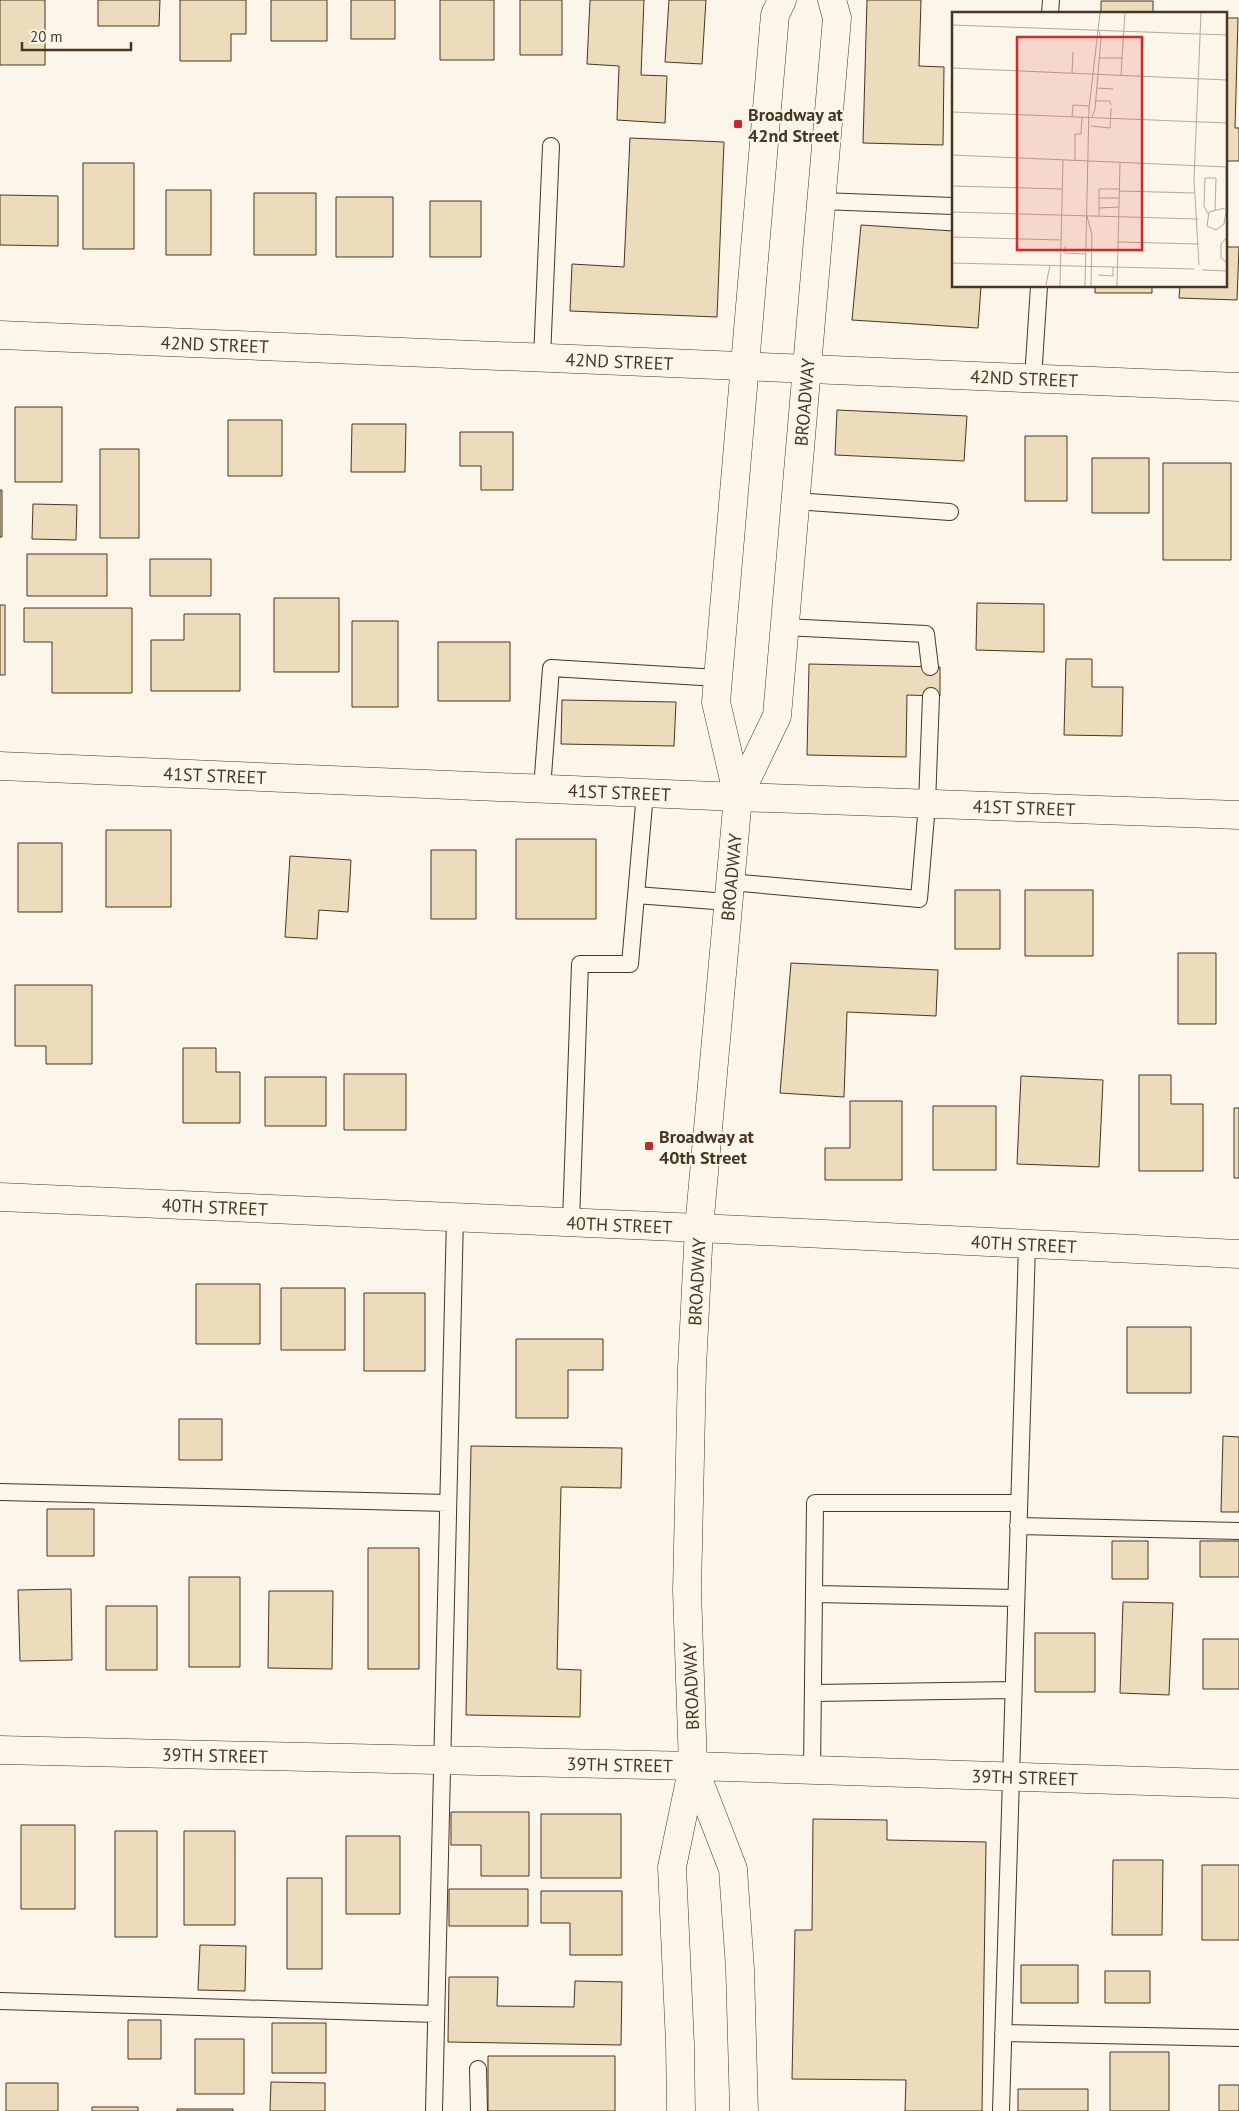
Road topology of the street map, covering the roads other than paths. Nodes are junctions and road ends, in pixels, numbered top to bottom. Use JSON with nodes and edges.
{"nodes":[{"id":1,"x":782,"y":0,"type":"edge"},
{"id":2,"x":832,"y":0,"type":"edge"},
{"id":3,"x":551,"y":146,"type":"dead end"},
{"id":4,"x":821,"y":201,"type":"junction"},
{"id":5,"x":952,"y":206,"type":"edge"},
{"id":6,"x":1039,"y":288,"type":"edge"},
{"id":7,"x":0,"y":335,"type":"edge"},
{"id":8,"x":542,"y":358,"type":"junction"},
{"id":9,"x":745,"y":367,"type":"junction"},
{"id":10,"x":806,"y":370,"type":"junction"},
{"id":11,"x":1034,"y":379,"type":"junction"},
{"id":12,"x":1239,"y":387,"type":"edge"},
{"id":13,"x":795,"y":501,"type":"junction"},
{"id":14,"x":950,"y":512,"type":"dead end"},
{"id":15,"x":784,"y":627,"type":"junction"},
{"id":16,"x":930,"y":667,"type":"dead end"},
{"id":17,"x":718,"y":678,"type":"junction"},
{"id":18,"x":931,"y":696,"type":"dead end"},
{"id":19,"x":0,"y":766,"type":"edge"},
{"id":20,"x":542,"y":788,"type":"junction"},
{"id":21,"x":644,"y":793,"type":"junction"},
{"id":22,"x":738,"y":797,"type":"junction"},
{"id":23,"x":927,"y":804,"type":"junction"},
{"id":24,"x":1239,"y":815,"type":"edge"},
{"id":25,"x":729,"y":892,"type":"junction"},
{"id":26,"x":636,"y":895,"type":"junction"},
{"id":27,"x":0,"y":1197,"type":"edge"},
{"id":28,"x":455,"y":1217,"type":"junction"},
{"id":29,"x":570,"y":1222,"type":"junction"},
{"id":30,"x":700,"y":1228,"type":"junction"},
{"id":31,"x":1028,"y":1245,"type":"junction"},
{"id":32,"x":1239,"y":1254,"type":"edge"},
{"id":33,"x":0,"y":1492,"type":"edge"},
{"id":34,"x":448,"y":1504,"type":"junction"},
{"id":35,"x":1019,"y":1504,"type":"junction"},
{"id":36,"x":1018,"y":1526,"type":"junction"},
{"id":37,"x":1239,"y":1531,"type":"edge"},
{"id":38,"x":814,"y":1594,"type":"junction"},
{"id":39,"x":1016,"y":1598,"type":"junction"},
{"id":40,"x":1013,"y":1690,"type":"junction"},
{"id":41,"x":814,"y":1692,"type":"junction"},
{"id":42,"x":0,"y":1750,"type":"edge"},
{"id":43,"x":442,"y":1760,"type":"junction"},
{"id":44,"x":694,"y":1766,"type":"junction"},
{"id":45,"x":812,"y":1771,"type":"junction"},
{"id":46,"x":1010,"y":1776,"type":"junction"},
{"id":47,"x":1239,"y":1784,"type":"edge"},
{"id":48,"x":0,"y":2001,"type":"edge"},
{"id":49,"x":436,"y":2014,"type":"junction"},
{"id":50,"x":1003,"y":2033,"type":"junction"},
{"id":51,"x":1239,"y":2038,"type":"edge"},
{"id":52,"x":478,"y":2069,"type":"dead end"},
{"id":53,"x":434,"y":2111,"type":"edge"},
{"id":54,"x":479,"y":2111,"type":"edge"},
{"id":55,"x":681,"y":2111,"type":"edge"},
{"id":56,"x":744,"y":2111,"type":"edge"},
{"id":57,"x":1001,"y":2111,"type":"edge"}],
"edges":[{"from":1,"to":9,"type":"street","name":"BROADWAY"},
{"from":2,"to":4,"type":"street","name":"BROADWAY"},
{"from":3,"to":8,"type":"lane"},
{"from":4,"to":5,"type":"lane"},
{"from":4,"to":10,"type":"street","name":"BROADWAY"},
{"from":6,"to":11,"type":"lane"},
{"from":7,"to":8,"type":"street","name":"42ND STREET"},
{"from":8,"to":9,"type":"street","name":"42ND STREET"},
{"from":9,"to":10,"type":"street","name":"42ND STREET"},
{"from":9,"to":17,"type":"street","name":"BROADWAY"},
{"from":10,"to":11,"type":"street","name":"42ND STREET"},
{"from":10,"to":13,"type":"street","name":"BROADWAY"},
{"from":11,"to":12,"type":"street","name":"42ND STREET"},
{"from":13,"to":14,"type":"lane"},
{"from":13,"to":15,"type":"street","name":"BROADWAY"},
{"from":15,"to":16,"type":"lane"},
{"from":15,"to":22,"type":"street","name":"BROADWAY"},
{"from":17,"to":20,"type":"lane"},
{"from":17,"to":22,"type":"street","name":"BROADWAY"},
{"from":18,"to":23,"type":"lane"},
{"from":19,"to":20,"type":"street","name":"41ST STREET"},
{"from":20,"to":21,"type":"street","name":"41ST STREET"},
{"from":21,"to":22,"type":"street","name":"41ST STREET"},
{"from":21,"to":26,"type":"lane"},
{"from":22,"to":23,"type":"street","name":"41ST STREET"},
{"from":22,"to":25,"type":"street","name":"BROADWAY"},
{"from":23,"to":24,"type":"street","name":"41ST STREET"},
{"from":23,"to":25,"type":"lane"},
{"from":25,"to":26,"type":"lane"},
{"from":25,"to":30,"type":"street","name":"BROADWAY"},
{"from":26,"to":29,"type":"lane"},
{"from":27,"to":28,"type":"street","name":"40TH STREET"},
{"from":28,"to":29,"type":"street","name":"40TH STREET"},
{"from":28,"to":34,"type":"lane"},
{"from":29,"to":30,"type":"street","name":"40TH STREET"},
{"from":30,"to":31,"type":"street","name":"40TH STREET"},
{"from":30,"to":44,"type":"street","name":"BROADWAY"},
{"from":31,"to":32,"type":"street","name":"40TH STREET"},
{"from":31,"to":35,"type":"lane"},
{"from":33,"to":34,"type":"lane"},
{"from":34,"to":43,"type":"lane"},
{"from":35,"to":36,"type":"lane"},
{"from":35,"to":38,"type":"lane"},
{"from":36,"to":37,"type":"lane"},
{"from":36,"to":39,"type":"lane"},
{"from":38,"to":39,"type":"lane"},
{"from":38,"to":41,"type":"lane"},
{"from":39,"to":40,"type":"lane"},
{"from":40,"to":41,"type":"lane"},
{"from":40,"to":46,"type":"lane"},
{"from":41,"to":45,"type":"lane"},
{"from":42,"to":43,"type":"street","name":"39TH STREET"},
{"from":43,"to":44,"type":"street","name":"39TH STREET"},
{"from":43,"to":49,"type":"lane"},
{"from":44,"to":45,"type":"street","name":"39TH STREET"},
{"from":44,"to":55,"type":"street","name":"BROADWAY"},
{"from":44,"to":56,"type":"street","name":"BROADWAY"},
{"from":45,"to":46,"type":"street","name":"39TH STREET"},
{"from":46,"to":47,"type":"street","name":"39TH STREET"},
{"from":46,"to":50,"type":"lane"},
{"from":48,"to":49,"type":"lane"},
{"from":49,"to":53,"type":"lane"},
{"from":50,"to":51,"type":"lane"},
{"from":50,"to":57,"type":"lane"},
{"from":52,"to":54,"type":"lane"}]}
